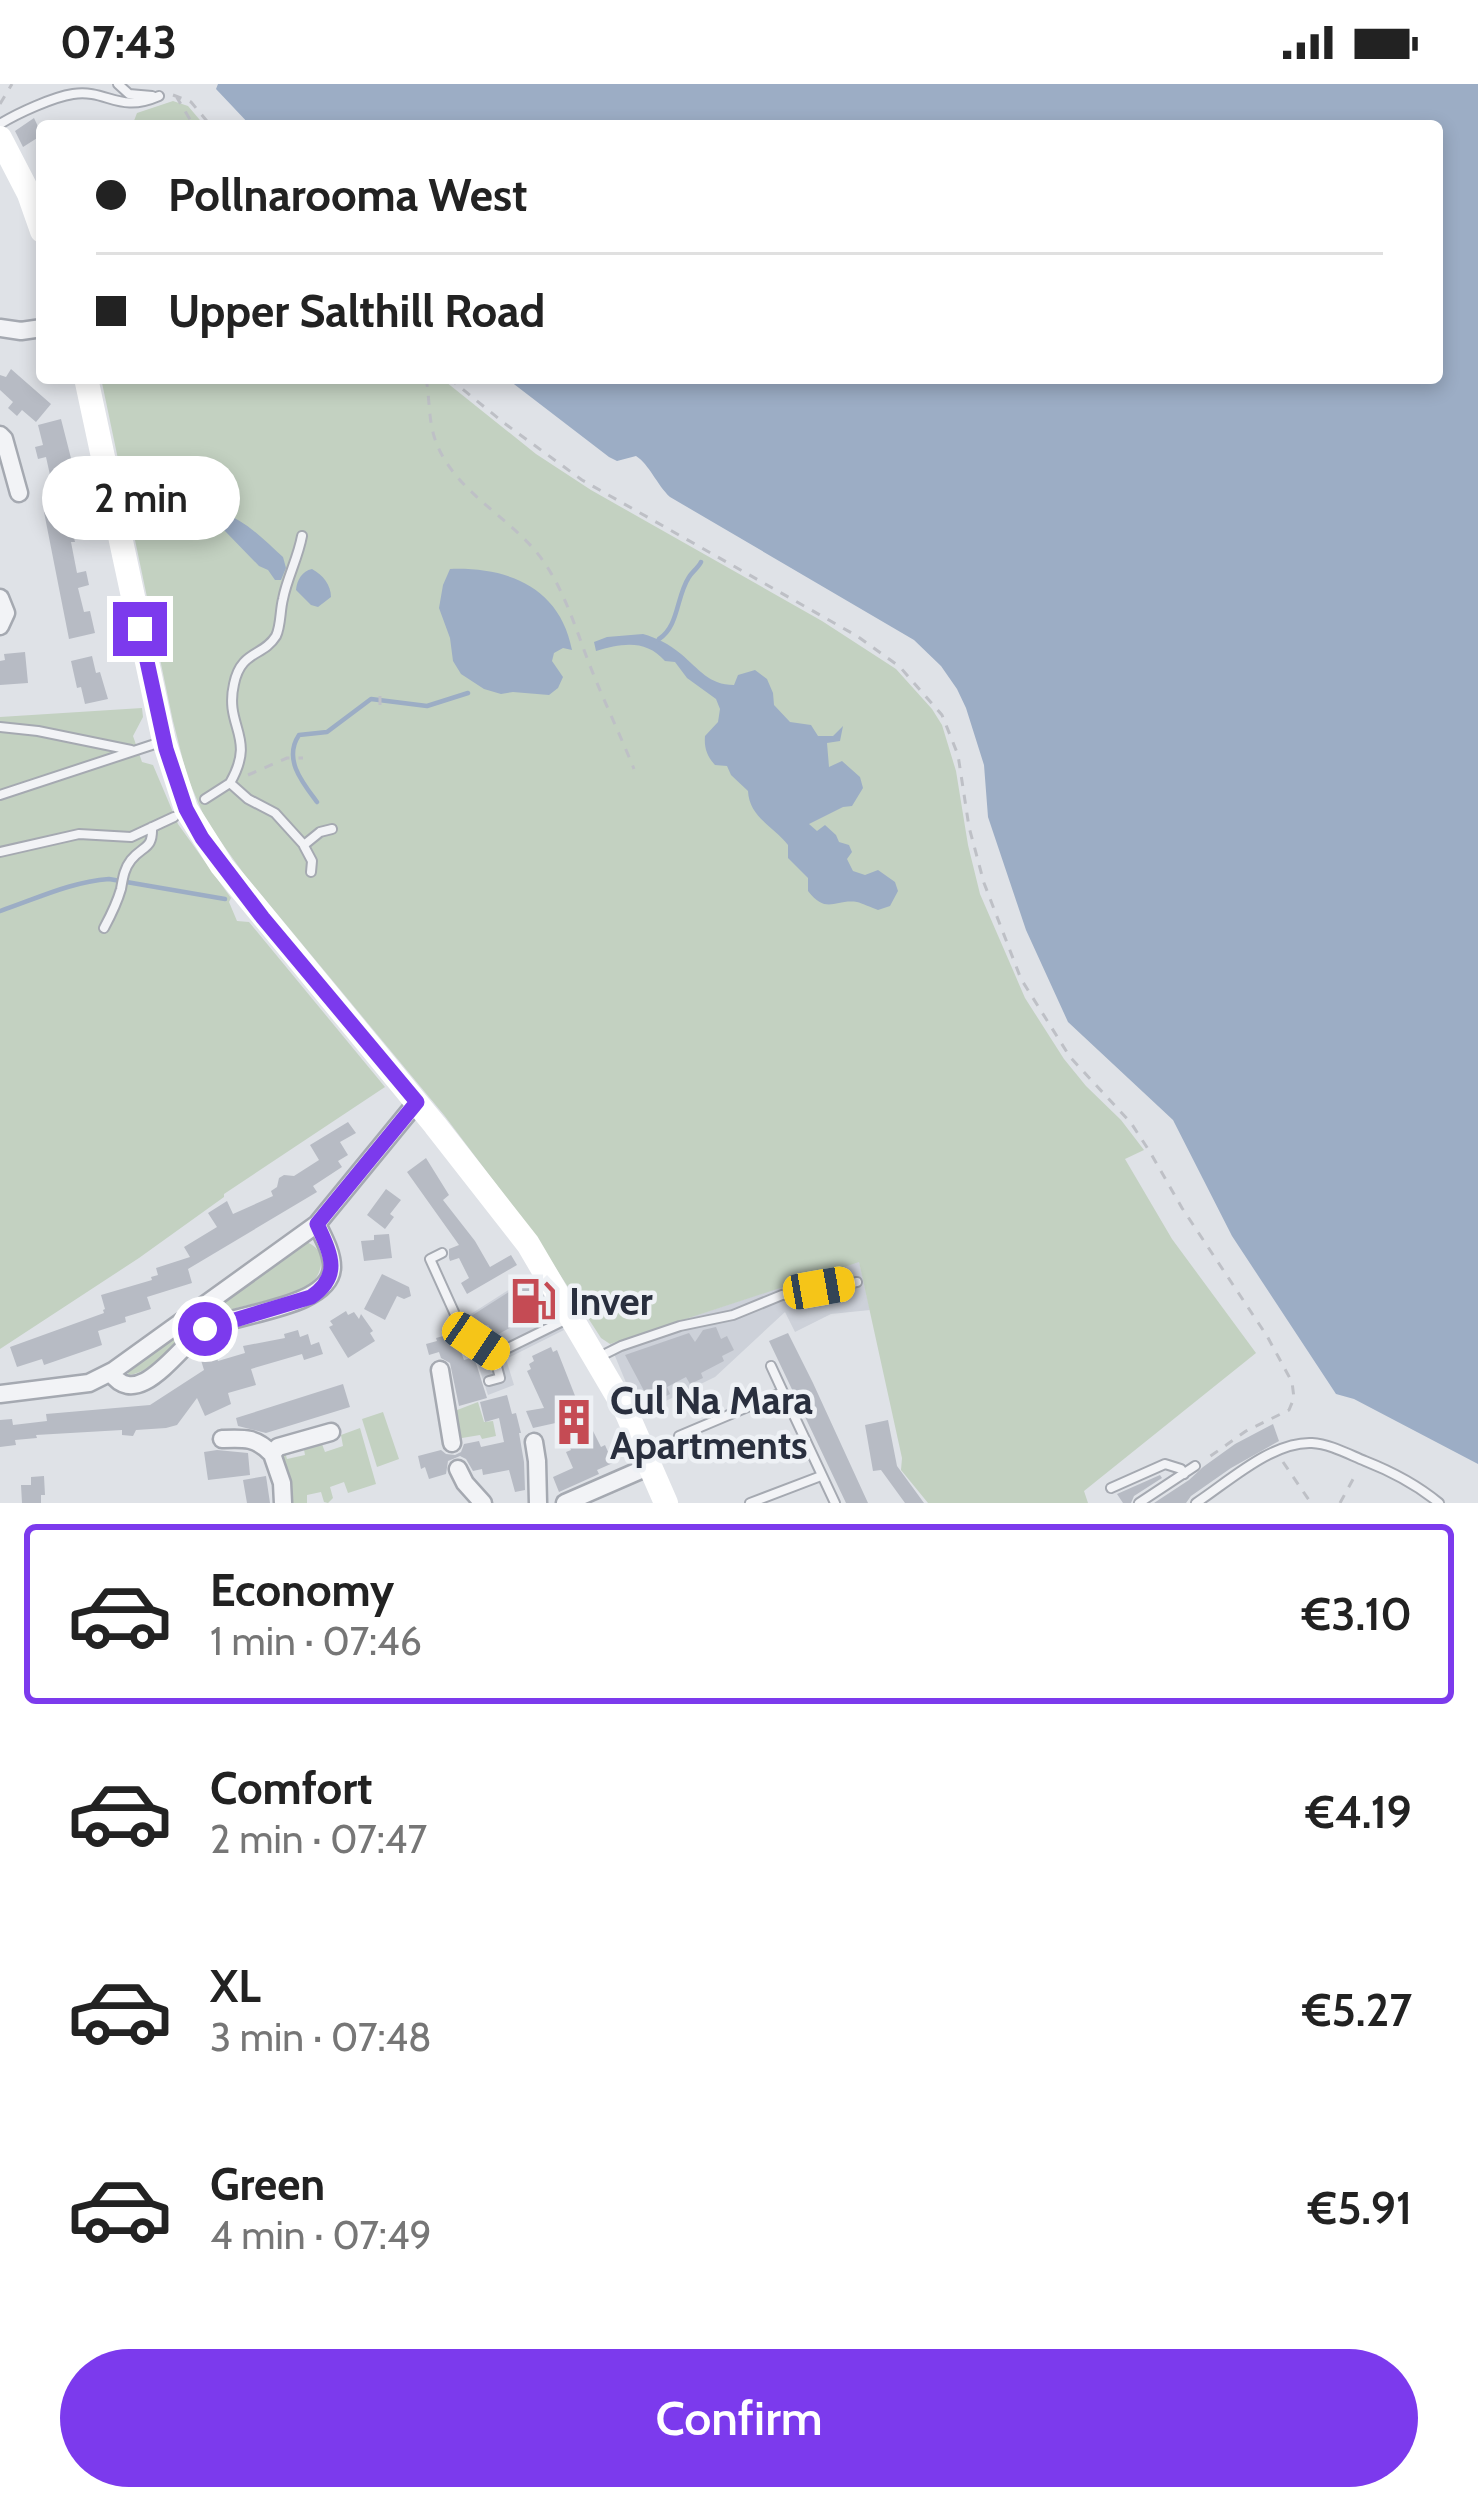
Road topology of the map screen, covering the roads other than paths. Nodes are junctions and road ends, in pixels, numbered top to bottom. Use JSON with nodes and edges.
{"nodes":[{"id":1,"x":118,"y":84,"type":"edge"},
{"id":2,"x":0,"y":124,"type":"edge"},
{"id":3,"x":0,"y":138,"type":"edge"},
{"id":4,"x":36,"y":214,"type":"edge"},
{"id":5,"x":0,"y":328,"type":"edge"},
{"id":6,"x":36,"y":329,"type":"edge"},
{"id":7,"x":87,"y":384,"type":"edge"},
{"id":8,"x":2,"y":445,"type":"edge"},
{"id":9,"x":19,"y":493,"type":"dead end"},
{"id":10,"x":302,"y":536,"type":"dead end"},
{"id":11,"x":0,"y":598,"type":"edge"},
{"id":12,"x":0,"y":626,"type":"edge"},
{"id":13,"x":0,"y":727,"type":"edge"},
{"id":14,"x":164,"y":741,"type":"junction"},
{"id":15,"x":132,"y":750,"type":"junction"},
{"id":16,"x":230,"y":783,"type":"junction"},
{"id":17,"x":0,"y":795,"type":"edge"},
{"id":18,"x":205,"y":799,"type":"dead end"},
{"id":19,"x":174,"y":817,"type":"dead end"},
{"id":20,"x":152,"y":827,"type":"junction"},
{"id":21,"x":332,"y":829,"type":"dead end"},
{"id":22,"x":125,"y":838,"type":"junction"},
{"id":23,"x":304,"y":845,"type":"junction"},
{"id":24,"x":0,"y":852,"type":"edge"},
{"id":25,"x":137,"y":853,"type":"junction"},
{"id":26,"x":311,"y":872,"type":"dead end"},
{"id":27,"x":104,"y":928,"type":"dead end"},
{"id":28,"x":417,"y":1102,"type":"junction"},
{"id":29,"x":317,"y":1224,"type":"junction"},
{"id":30,"x":442,"y":1253,"type":"dead end"},
{"id":31,"x":857,"y":1282,"type":"dead end"},
{"id":32,"x":573,"y":1317,"type":"junction"},
{"id":33,"x":498,"y":1355,"type":"junction"},
{"id":34,"x":598,"y":1358,"type":"junction"},
{"id":35,"x":771,"y":1366,"type":"dead end"},
{"id":36,"x":440,"y":1370,"type":"dead end"},
{"id":37,"x":110,"y":1373,"type":"junction"},
{"id":38,"x":489,"y":1381,"type":"dead end"},
{"id":39,"x":783,"y":1392,"type":"junction"},
{"id":40,"x":0,"y":1394,"type":"edge"},
{"id":41,"x":332,"y":1432,"type":"dead end"},
{"id":42,"x":680,"y":1436,"type":"dead end"},
{"id":43,"x":222,"y":1439,"type":"dead end"},
{"id":44,"x":534,"y":1442,"type":"dead end"},
{"id":45,"x":452,"y":1443,"type":"dead end"},
{"id":46,"x":272,"y":1454,"type":"junction"},
{"id":47,"x":650,"y":1466,"type":"junction"},
{"id":48,"x":1195,"y":1466,"type":"road end"},
{"id":49,"x":458,"y":1469,"type":"dead end"},
{"id":50,"x":1184,"y":1474,"type":"junction"},
{"id":51,"x":821,"y":1475,"type":"junction"},
{"id":52,"x":1111,"y":1489,"type":"dead end"},
{"id":53,"x":1202,"y":1502,"type":"edge"},
{"id":54,"x":284,"y":1503,"type":"edge"},
{"id":55,"x":483,"y":1503,"type":"edge"},
{"id":56,"x":538,"y":1503,"type":"edge"},
{"id":57,"x":565,"y":1503,"type":"edge"},
{"id":58,"x":666,"y":1503,"type":"edge"},
{"id":59,"x":750,"y":1503,"type":"edge"},
{"id":60,"x":835,"y":1503,"type":"edge"},
{"id":61,"x":1139,"y":1503,"type":"edge"},
{"id":62,"x":1439,"y":1503,"type":"edge"}],
"edges":[{"from":1,"to":2,"type":"lane"},
{"from":3,"to":4,"type":"main road"},
{"from":5,"to":6,"type":"street"},
{"from":7,"to":14,"type":"main road"},
{"from":8,"to":9,"type":"street"},
{"from":10,"to":16,"type":"lane"},
{"from":11,"to":12,"type":"street"},
{"from":13,"to":15,"type":"lane"},
{"from":14,"to":15,"type":"lane"},
{"from":14,"to":28,"type":"main road"},
{"from":15,"to":17,"type":"lane"},
{"from":16,"to":18,"type":"lane"},
{"from":16,"to":23,"type":"lane"},
{"from":19,"to":20,"type":"lane"},
{"from":20,"to":22,"type":"lane"},
{"from":20,"to":25,"type":"lane"},
{"from":21,"to":23,"type":"lane"},
{"from":22,"to":24,"type":"lane"},
{"from":22,"to":25,"type":"lane"},
{"from":23,"to":26,"type":"lane"},
{"from":25,"to":27,"type":"lane"},
{"from":28,"to":29,"type":"street"},
{"from":28,"to":32,"type":"main road"},
{"from":29,"to":37,"type":"street"},
{"from":29,"to":37,"type":"street"},
{"from":30,"to":33,"type":"lane"},
{"from":31,"to":34,"type":"lane"},
{"from":32,"to":33,"type":"lane"},
{"from":32,"to":34,"type":"main road"},
{"from":33,"to":38,"type":"lane"},
{"from":34,"to":47,"type":"main road"},
{"from":35,"to":39,"type":"lane"},
{"from":36,"to":45,"type":"street"},
{"from":37,"to":40,"type":"street"},
{"from":39,"to":42,"type":"lane"},
{"from":39,"to":51,"type":"lane"},
{"from":41,"to":46,"type":"street"},
{"from":43,"to":46,"type":"street"},
{"from":44,"to":56,"type":"street"},
{"from":46,"to":54,"type":"street"},
{"from":47,"to":57,"type":"street"},
{"from":47,"to":58,"type":"main road"},
{"from":48,"to":50,"type":"lane"},
{"from":49,"to":55,"type":"street"},
{"from":50,"to":52,"type":"lane"},
{"from":50,"to":61,"type":"lane"},
{"from":51,"to":59,"type":"lane"},
{"from":51,"to":60,"type":"lane"},
{"from":53,"to":62,"type":"lane"}]}
